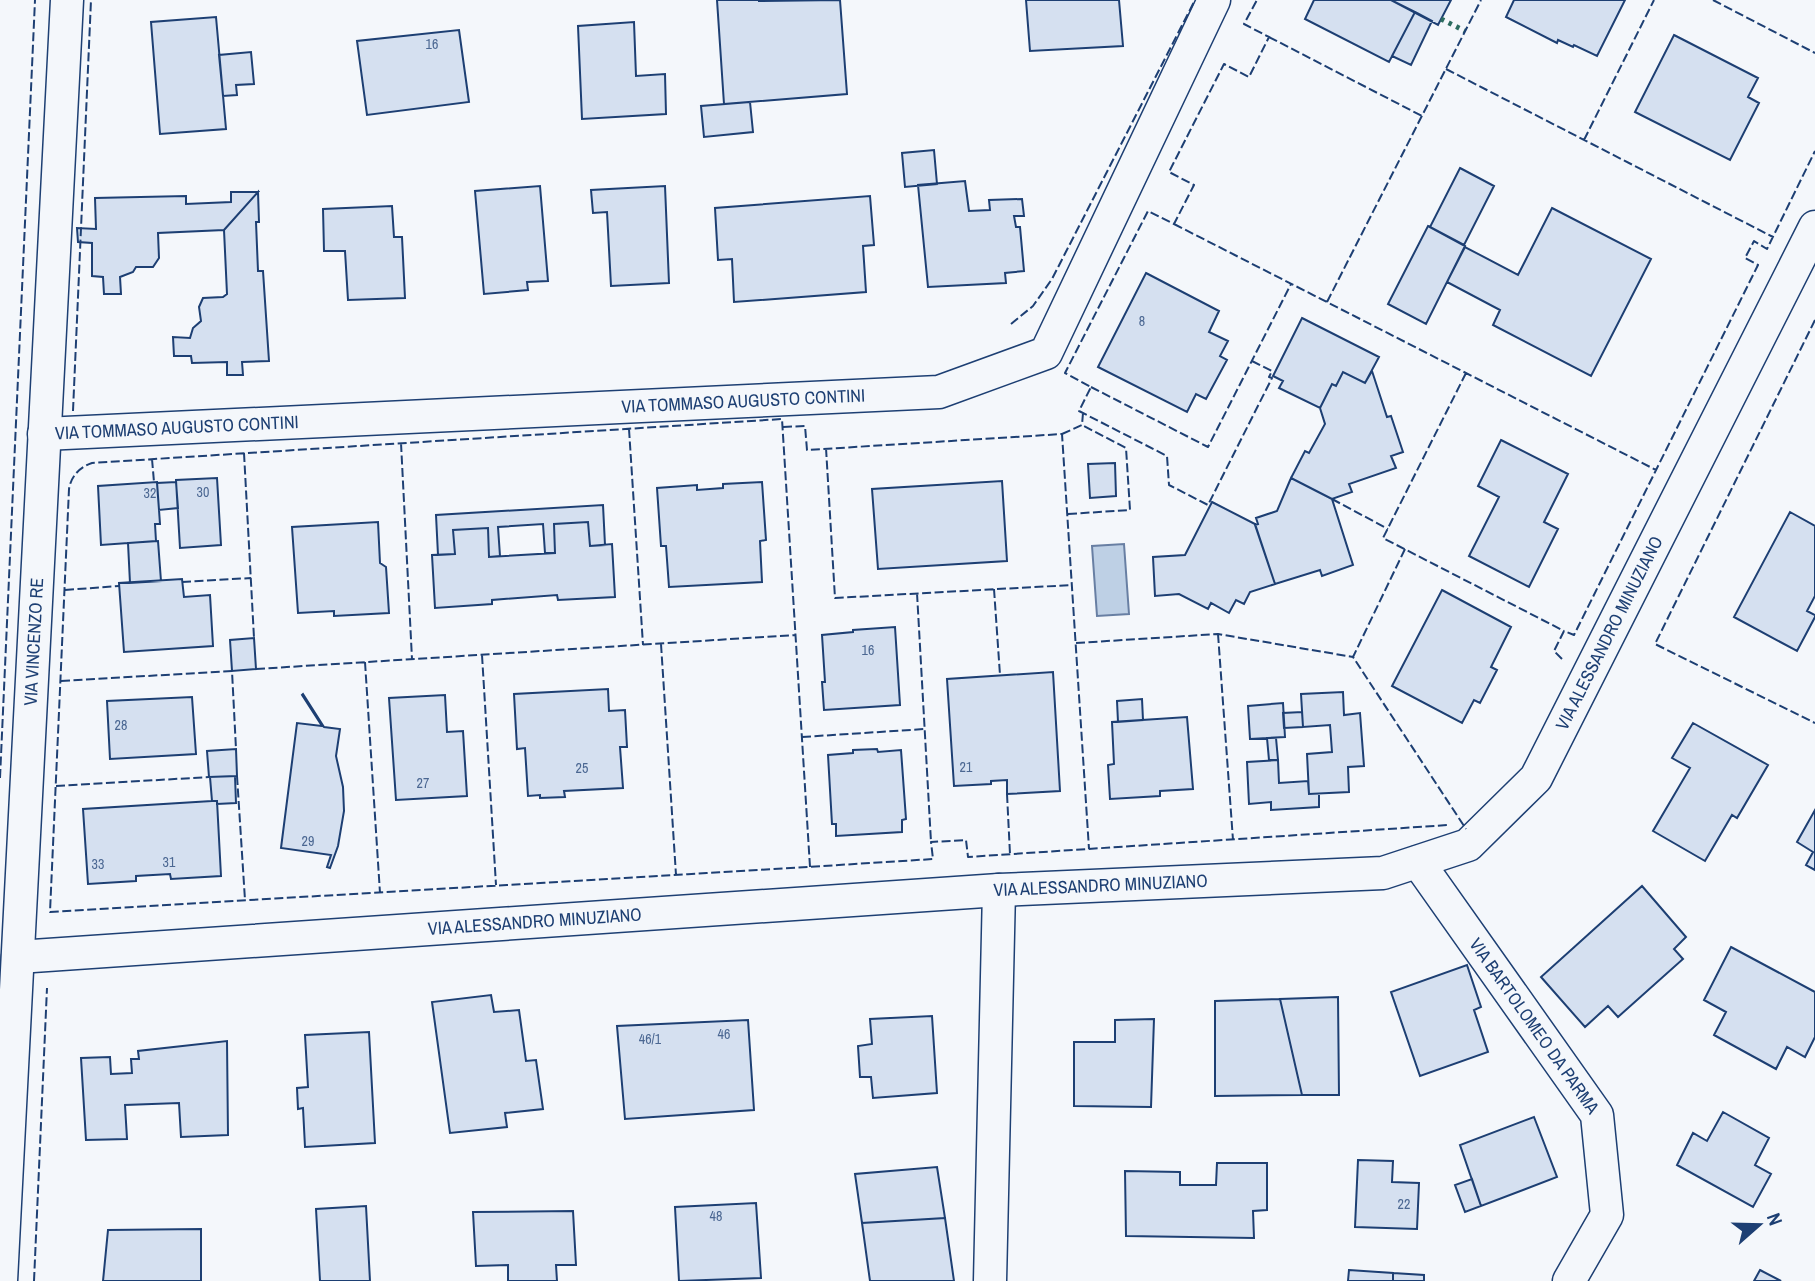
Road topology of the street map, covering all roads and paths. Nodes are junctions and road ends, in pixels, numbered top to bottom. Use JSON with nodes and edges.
{"nodes":[{"id":1,"x":67,"y":0,"type":"edge"},
{"id":2,"x":1214,"y":0,"type":"edge"},
{"id":3,"x":1815,"y":228,"type":"edge"},
{"id":4,"x":44,"y":434,"type":"junction"},
{"id":5,"x":1418,"y":862,"type":"junction"},
{"id":6,"x":999,"y":890,"type":"junction"},
{"id":7,"x":18,"y":957,"type":"junction"},
{"id":8,"x":1,"y":1281,"type":"edge"},
{"id":9,"x":990,"y":1281,"type":"edge"},
{"id":10,"x":1569,"y":1281,"type":"edge"}],
"edges":[{"from":1,"to":4,"type":"street","name":"VIA VINCENZO RE"},
{"from":2,"to":4,"type":"street","name":"VIA TOMMASO AUGUSTO CONTINI"},
{"from":3,"to":5,"type":"street","name":"VIA ALESSANDRO MINUZIANO"},
{"from":4,"to":7,"type":"street","name":"VIA VINCENZO RE"},
{"from":5,"to":6,"type":"street","name":"VIA ALESSANDRO MINUZIANO"},
{"from":5,"to":10,"type":"street","name":"VIA BARTOLOMEO DA PARMA"},
{"from":6,"to":7,"type":"street","name":"VIA ALESSANDRO MINUZIANO"},
{"from":6,"to":9,"type":"street"},
{"from":7,"to":8,"type":"street","name":"VIA VINCENZO RE"}]}
